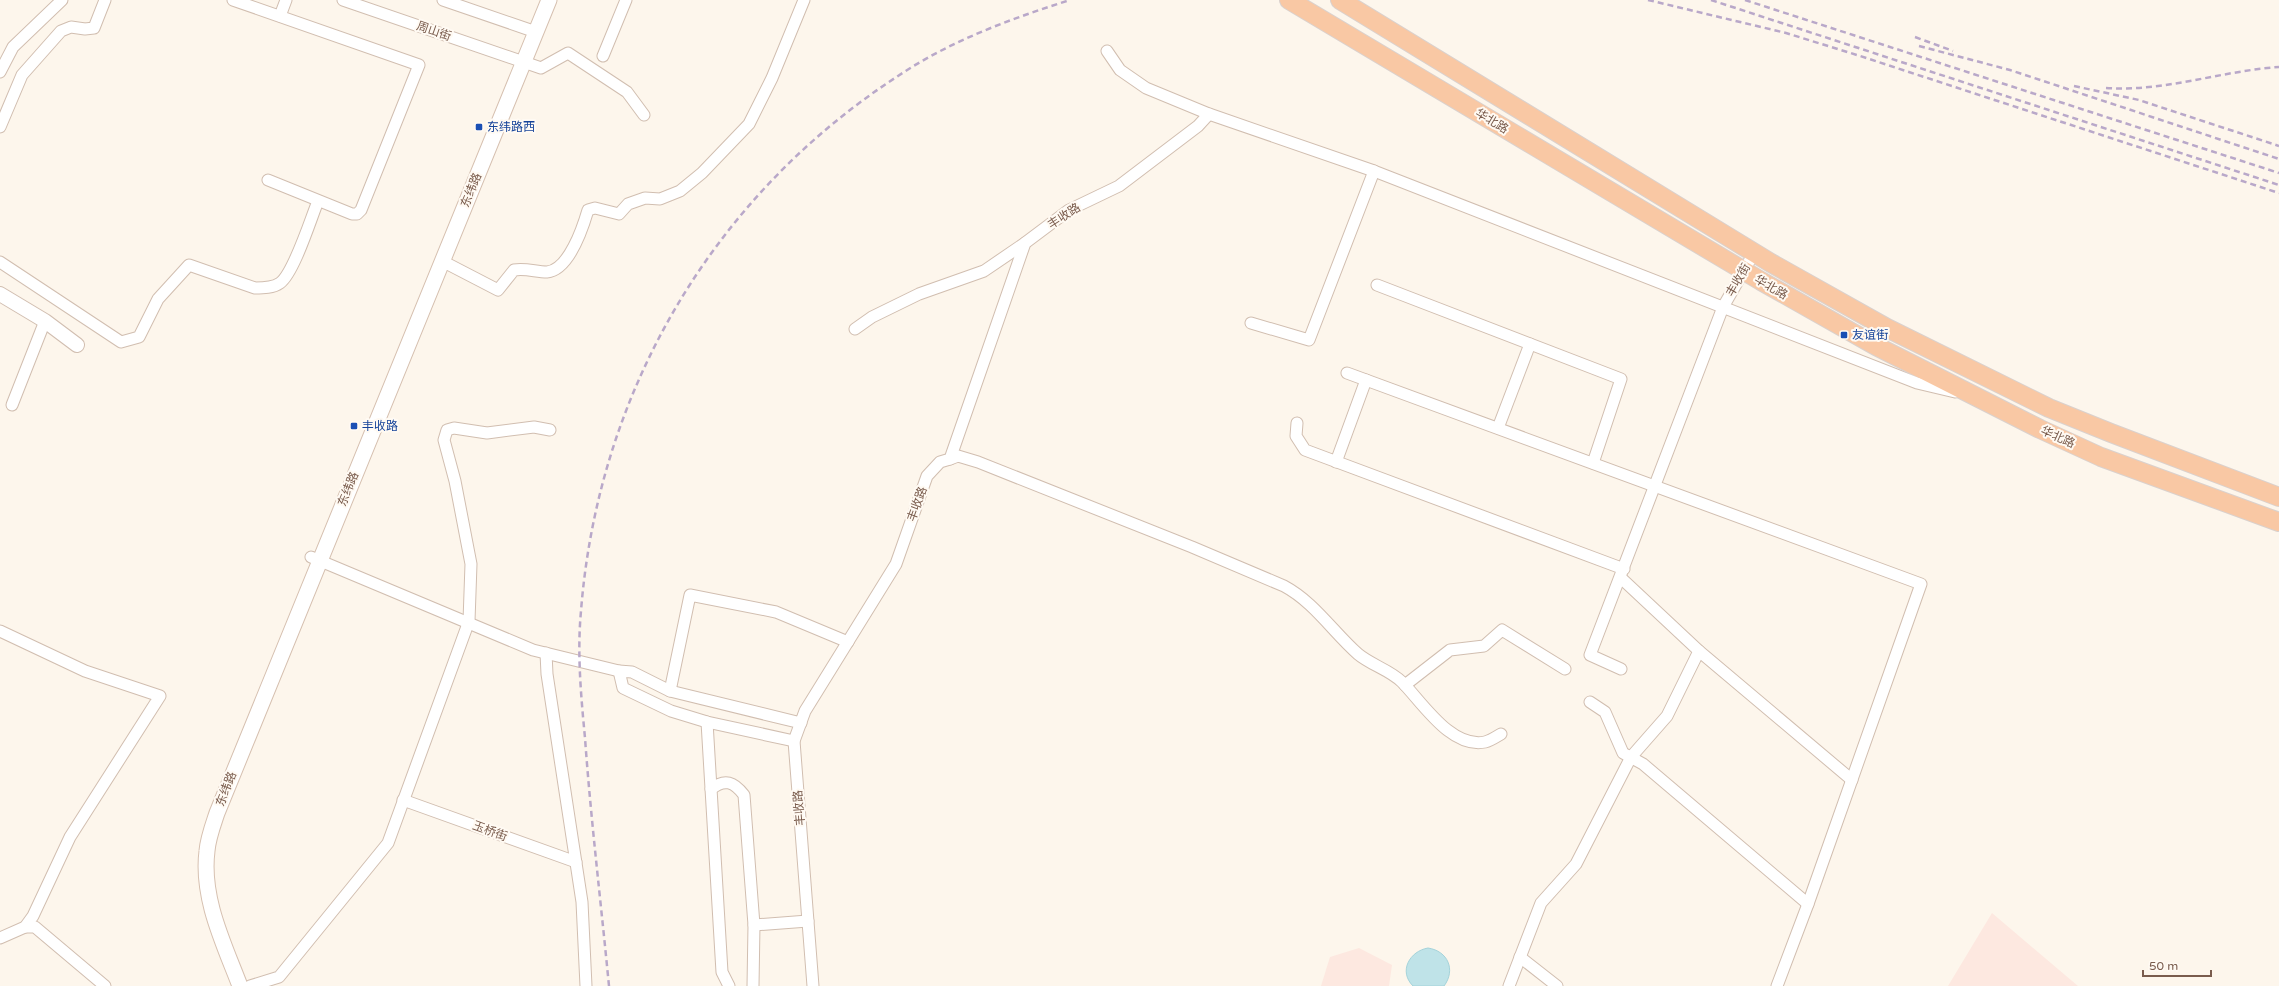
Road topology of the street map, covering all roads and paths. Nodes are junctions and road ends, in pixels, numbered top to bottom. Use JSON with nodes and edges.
{"nodes":[{"id":1,"x":62,"y":0,"type":"edge"},
{"id":2,"x":105,"y":0,"type":"edge"},
{"id":3,"x":233,"y":0,"type":"edge"},
{"id":4,"x":286,"y":0,"type":"edge"},
{"id":5,"x":343,"y":0,"type":"edge"},
{"id":6,"x":443,"y":0,"type":"edge"},
{"id":7,"x":539,"y":0,"type":"edge"},
{"id":8,"x":549,"y":0,"type":"edge"},
{"id":9,"x":626,"y":0,"type":"edge"},
{"id":10,"x":804,"y":0,"type":"edge"},
{"id":11,"x":1289,"y":0,"type":"edge"},
{"id":12,"x":1340,"y":0,"type":"edge"},
{"id":13,"x":280,"y":16,"type":"junction"},
{"id":14,"x":532,"y":31,"type":"junction"},
{"id":15,"x":1108,"y":51,"type":"dead end"},
{"id":16,"x":603,"y":56,"type":"dead end"},
{"id":17,"x":519,"y":61,"type":"junction"},
{"id":18,"x":0,"y":72,"type":"edge"},
{"id":19,"x":1209,"y":114,"type":"junction"},
{"id":20,"x":644,"y":115,"type":"dead end"},
{"id":21,"x":0,"y":127,"type":"edge"},
{"id":22,"x":1374,"y":171,"type":"junction"},
{"id":23,"x":268,"y":180,"type":"dead end"},
{"id":24,"x":318,"y":201,"type":"junction"},
{"id":25,"x":1025,"y":243,"type":"junction"},
{"id":26,"x":1754,"y":253,"type":"junction"},
{"id":27,"x":442,"y":261,"type":"junction"},
{"id":28,"x":0,"y":262,"type":"edge"},
{"id":29,"x":1743,"y":271,"type":"junction"},
{"id":30,"x":1377,"y":285,"type":"dead end"},
{"id":31,"x":0,"y":294,"type":"edge"},
{"id":32,"x":1723,"y":307,"type":"junction"},
{"id":33,"x":45,"y":321,"type":"junction"},
{"id":34,"x":1251,"y":323,"type":"dead end"},
{"id":35,"x":855,"y":329,"type":"dead end"},
{"id":36,"x":1530,"y":344,"type":"junction"},
{"id":37,"x":77,"y":345,"type":"dead end"},
{"id":38,"x":1347,"y":373,"type":"dead end"},
{"id":39,"x":1366,"y":380,"type":"junction"},
{"id":40,"x":1976,"y":397,"type":"junction"},
{"id":41,"x":12,"y":405,"type":"dead end"},
{"id":42,"x":1297,"y":423,"type":"dead end"},
{"id":43,"x":1498,"y":428,"type":"junction"},
{"id":44,"x":550,"y":430,"type":"dead end"},
{"id":45,"x":950,"y":459,"type":"junction"},
{"id":46,"x":1336,"y":462,"type":"junction"},
{"id":47,"x":1593,"y":462,"type":"junction"},
{"id":48,"x":1655,"y":485,"type":"junction"},
{"id":49,"x":2279,"y":497,"type":"edge"},
{"id":50,"x":2279,"y":522,"type":"edge"},
{"id":51,"x":315,"y":558,"type":"junction"},
{"id":52,"x":1622,"y":574,"type":"junction"},
{"id":53,"x":469,"y":621,"type":"junction"},
{"id":54,"x":0,"y":631,"type":"edge"},
{"id":55,"x":848,"y":642,"type":"junction"},
{"id":56,"x":1699,"y":651,"type":"junction"},
{"id":57,"x":546,"y":653,"type":"junction"},
{"id":58,"x":1566,"y":669,"type":"dead end"},
{"id":59,"x":1621,"y":669,"type":"dead end"},
{"id":60,"x":619,"y":671,"type":"junction"},
{"id":61,"x":1405,"y":685,"type":"junction"},
{"id":62,"x":670,"y":692,"type":"junction"},
{"id":63,"x":1590,"y":702,"type":"dead end"},
{"id":64,"x":707,"y":722,"type":"junction"},
{"id":65,"x":800,"y":723,"type":"junction"},
{"id":66,"x":1501,"y":734,"type":"dead end"},
{"id":67,"x":794,"y":741,"type":"junction"},
{"id":68,"x":1631,"y":757,"type":"junction"},
{"id":69,"x":1852,"y":780,"type":"junction"},
{"id":70,"x":711,"y":789,"type":"junction"},
{"id":71,"x":403,"y":800,"type":"junction"},
{"id":72,"x":576,"y":862,"type":"junction"},
{"id":73,"x":1808,"y":904,"type":"junction"},
{"id":74,"x":808,"y":921,"type":"junction"},
{"id":75,"x":754,"y":925,"type":"junction"},
{"id":76,"x":25,"y":927,"type":"junction"},
{"id":77,"x":0,"y":938,"type":"edge"},
{"id":78,"x":1520,"y":957,"type":"junction"},
{"id":79,"x":105,"y":986,"type":"edge"},
{"id":80,"x":230,"y":986,"type":"edge"},
{"id":81,"x":240,"y":986,"type":"edge"},
{"id":82,"x":250,"y":986,"type":"edge"},
{"id":83,"x":586,"y":986,"type":"edge"},
{"id":84,"x":729,"y":986,"type":"edge"},
{"id":85,"x":753,"y":986,"type":"edge"},
{"id":86,"x":813,"y":986,"type":"edge"},
{"id":87,"x":1509,"y":986,"type":"edge"},
{"id":88,"x":1557,"y":986,"type":"edge"},
{"id":89,"x":1777,"y":986,"type":"edge"}],
"edges":[{"from":1,"to":18,"type":"street"},
{"from":2,"to":21,"type":"street"},
{"from":3,"to":13,"type":"street"},
{"from":4,"to":13,"type":"street"},
{"from":5,"to":17,"type":"street","name":"周山街"},
{"from":6,"to":14,"type":"street"},
{"from":7,"to":14,"type":"main road","name":"东纬路"},
{"from":8,"to":14,"type":"main road","name":"东纬路"},
{"from":9,"to":16,"type":"street"},
{"from":10,"to":27,"type":"street"},
{"from":11,"to":29,"type":"highway","name":"华北路"},
{"from":12,"to":26,"type":"highway","name":"华北路"},
{"from":13,"to":24,"type":"street"},
{"from":14,"to":17,"type":"main road","name":"东纬路"},
{"from":15,"to":19,"type":"street"},
{"from":17,"to":20,"type":"street","name":"周山街"},
{"from":17,"to":27,"type":"main road","name":"东纬路"},
{"from":17,"to":51,"type":"main road","name":"东纬路"},
{"from":19,"to":22,"type":"street"},
{"from":19,"to":25,"type":"street","name":"丰收路"},
{"from":22,"to":32,"type":"street"},
{"from":22,"to":34,"type":"street"},
{"from":23,"to":24,"type":"street"},
{"from":24,"to":28,"type":"street"},
{"from":25,"to":35,"type":"street","name":"丰收路"},
{"from":25,"to":45,"type":"street"},
{"from":26,"to":29,"type":"street","name":"丰收街"},
{"from":26,"to":49,"type":"highway","name":"华北路"},
{"from":27,"to":51,"type":"main road","name":"东纬路"},
{"from":29,"to":32,"type":"street","name":"丰收街"},
{"from":29,"to":40,"type":"highway","name":"华北路"},
{"from":30,"to":36,"type":"street"},
{"from":31,"to":33,"type":"street"},
{"from":32,"to":40,"type":"street"},
{"from":32,"to":48,"type":"street","name":"丰收街"},
{"from":33,"to":37,"type":"street"},
{"from":33,"to":41,"type":"street"},
{"from":36,"to":43,"type":"street"},
{"from":36,"to":47,"type":"street"},
{"from":38,"to":39,"type":"street"},
{"from":39,"to":43,"type":"street"},
{"from":39,"to":46,"type":"street"},
{"from":40,"to":50,"type":"highway","name":"华北路"},
{"from":42,"to":46,"type":"street"},
{"from":43,"to":47,"type":"street"},
{"from":44,"to":53,"type":"street"},
{"from":45,"to":55,"type":"street","name":"丰收路"},
{"from":45,"to":61,"type":"street"},
{"from":46,"to":52,"type":"street"},
{"from":47,"to":48,"type":"street"},
{"from":48,"to":52,"type":"street","name":"丰收街"},
{"from":48,"to":69,"type":"street"},
{"from":51,"to":53,"type":"street"},
{"from":51,"to":80,"type":"main road","name":"东纬路"},
{"from":51,"to":81,"type":"main road","name":"东纬路"},
{"from":52,"to":56,"type":"street"},
{"from":52,"to":59,"type":"street","name":"丰收街"},
{"from":53,"to":57,"type":"street"},
{"from":53,"to":71,"type":"street"},
{"from":54,"to":76,"type":"street"},
{"from":55,"to":62,"type":"street"},
{"from":55,"to":65,"type":"street","name":"丰收路"},
{"from":56,"to":68,"type":"street"},
{"from":56,"to":69,"type":"street"},
{"from":57,"to":60,"type":"street"},
{"from":57,"to":72,"type":"street"},
{"from":58,"to":61,"type":"street"},
{"from":60,"to":62,"type":"street"},
{"from":60,"to":64,"type":"street"},
{"from":61,"to":66,"type":"street"},
{"from":62,"to":65,"type":"street"},
{"from":63,"to":68,"type":"street"},
{"from":64,"to":67,"type":"street"},
{"from":64,"to":70,"type":"street"},
{"from":65,"to":67,"type":"street","name":"丰收路"},
{"from":67,"to":74,"type":"street","name":"丰收路"},
{"from":68,"to":73,"type":"street"},
{"from":68,"to":78,"type":"street"},
{"from":69,"to":73,"type":"street"},
{"from":70,"to":75,"type":"street"},
{"from":70,"to":84,"type":"street"},
{"from":71,"to":72,"type":"street","name":"玉桥街"},
{"from":71,"to":82,"type":"street"},
{"from":72,"to":83,"type":"street"},
{"from":73,"to":89,"type":"street"},
{"from":74,"to":75,"type":"street"},
{"from":74,"to":86,"type":"street","name":"丰收路"},
{"from":75,"to":85,"type":"street"},
{"from":76,"to":77,"type":"street"},
{"from":76,"to":79,"type":"street"},
{"from":78,"to":87,"type":"street"},
{"from":78,"to":88,"type":"street"}]}
